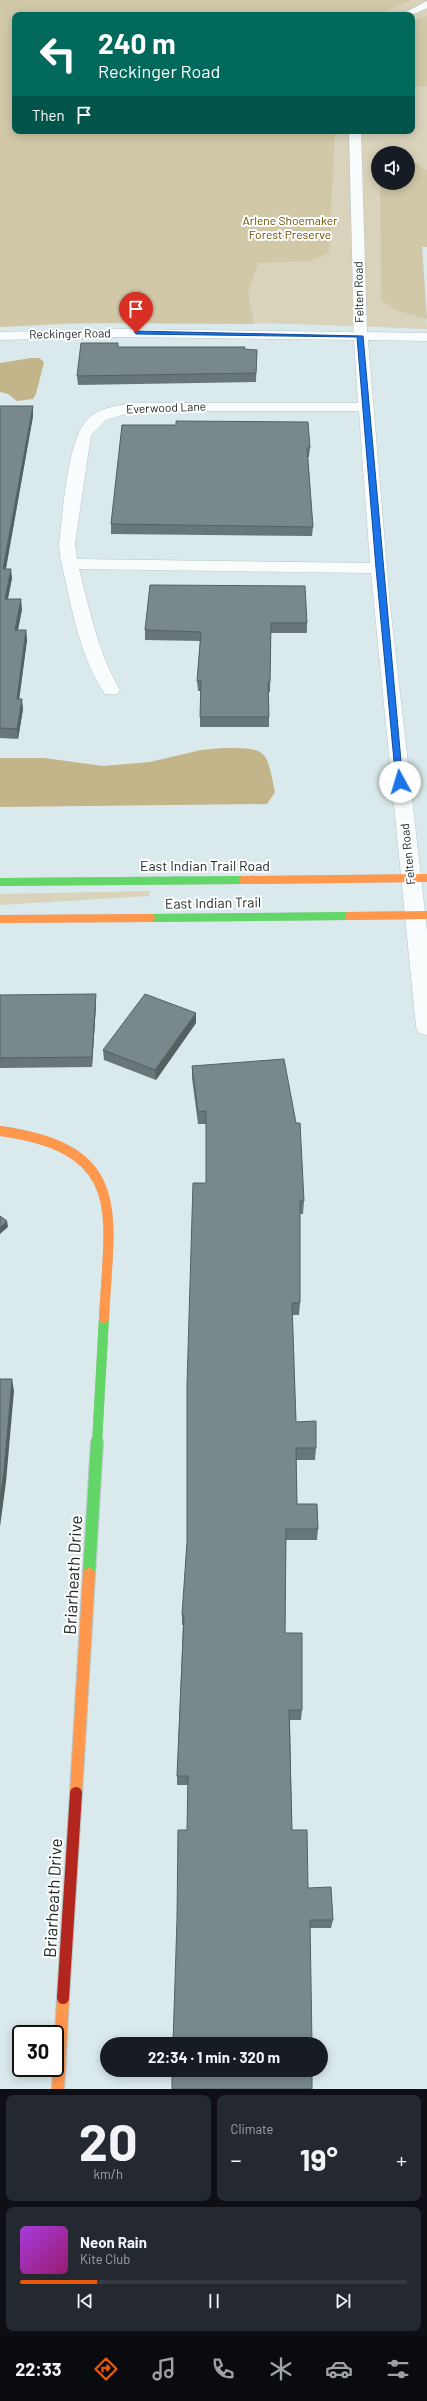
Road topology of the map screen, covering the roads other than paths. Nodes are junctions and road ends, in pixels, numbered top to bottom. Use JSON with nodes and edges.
{"nodes":[{"id":1,"x":427,"y":4,"type":"edge"},
{"id":2,"x":410,"y":12,"type":"edge"},
{"id":3,"x":355,"y":134,"type":"edge"},
{"id":4,"x":0,"y":336,"type":"edge"},
{"id":5,"x":360,"y":336,"type":"junction"},
{"id":6,"x":427,"y":337,"type":"edge"},
{"id":7,"x":366,"y":407,"type":"junction"},
{"id":8,"x":69,"y":564,"type":"junction"},
{"id":9,"x":379,"y":568,"type":"junction"},
{"id":10,"x":111,"y":690,"type":"dead end"},
{"id":11,"x":419,"y":878,"type":"edge"},
{"id":12,"x":0,"y":882,"type":"edge"},
{"id":13,"x":421,"y":915,"type":"edge"},
{"id":14,"x":0,"y":920,"type":"edge"},
{"id":15,"x":427,"y":1027,"type":"edge"},
{"id":16,"x":0,"y":1131,"type":"edge"},
{"id":17,"x":58,"y":2089,"type":"edge"}],
"edges":[{"from":1,"to":2,"type":"street"},
{"from":3,"to":5,"type":"street","name":"Felten Road"},
{"from":4,"to":5,"type":"street","name":"Reckinger Road"},
{"from":5,"to":6,"type":"street","name":"Reckinger Road"},
{"from":5,"to":7,"type":"street","name":"Felten Road"},
{"from":7,"to":8,"type":"street","name":"Everwood Lane"},
{"from":7,"to":9,"type":"street","name":"Felten Road"},
{"from":8,"to":9,"type":"street"},
{"from":8,"to":10,"type":"street","name":"Everwood Lane"},
{"from":9,"to":11,"type":"street","name":"Felten Road"},
{"from":11,"to":12,"type":"main road","name":"East Indian Trail Road"},
{"from":11,"to":13,"type":"street","name":"Felten Road"},
{"from":13,"to":14,"type":"main road","name":"East Indian Trail"},
{"from":13,"to":15,"type":"street","name":"Felten Road"},
{"from":16,"to":17,"type":"main road","name":"Briarheath Drive"}]}
